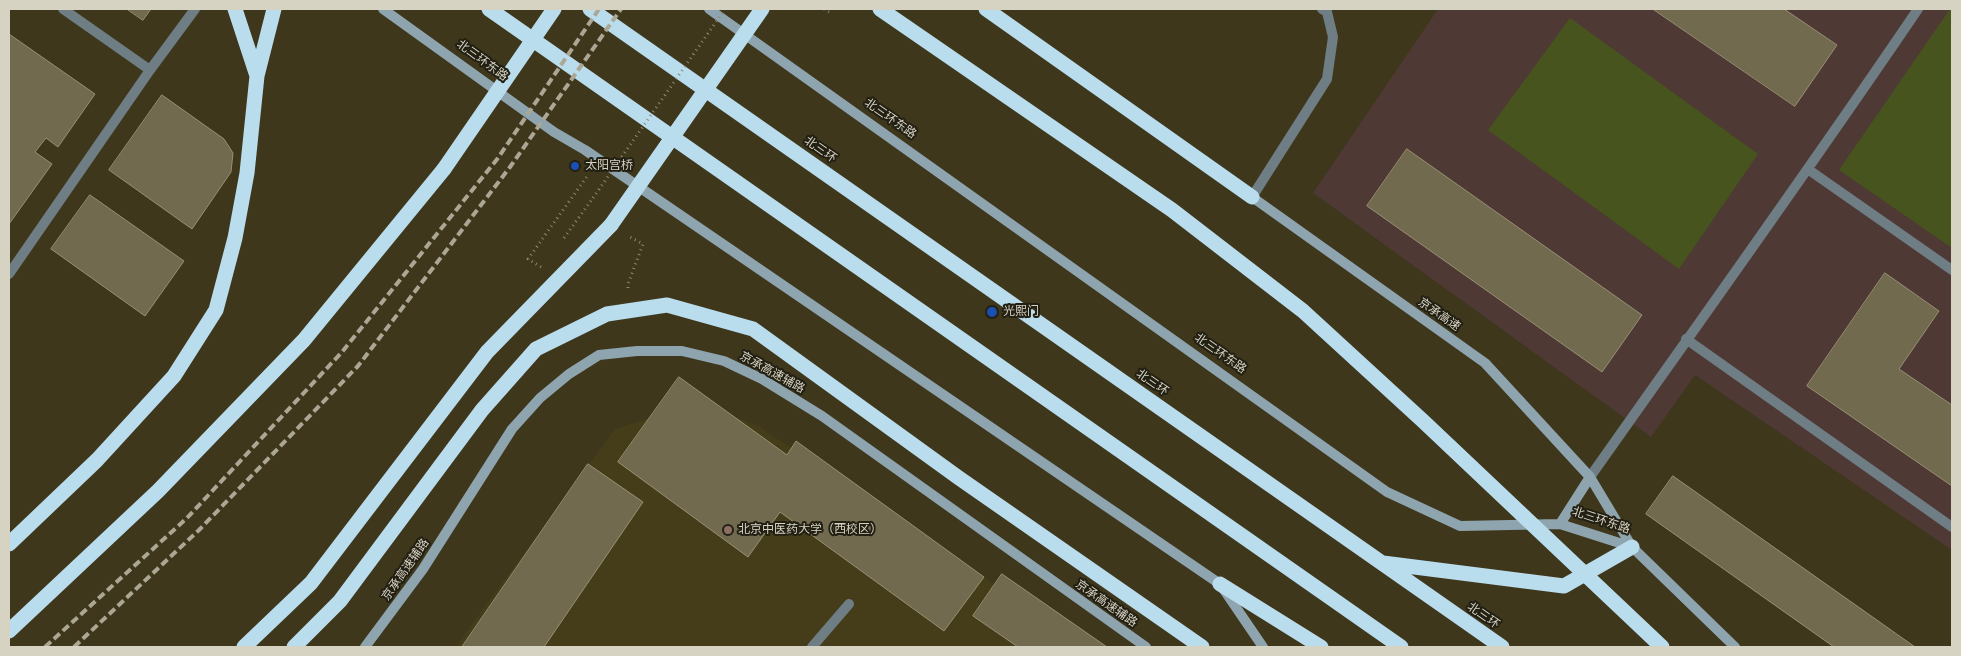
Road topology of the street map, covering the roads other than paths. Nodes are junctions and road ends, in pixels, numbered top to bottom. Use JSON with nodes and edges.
{"nodes":[{"id":1,"x":63,"y":9,"type":"edge"},
{"id":2,"x":195,"y":9,"type":"edge"},
{"id":3,"x":235,"y":9,"type":"edge"},
{"id":4,"x":274,"y":9,"type":"edge"},
{"id":5,"x":383,"y":9,"type":"edge"},
{"id":6,"x":490,"y":9,"type":"edge"},
{"id":7,"x":554,"y":9,"type":"edge"},
{"id":8,"x":590,"y":9,"type":"edge"},
{"id":9,"x":709,"y":9,"type":"edge"},
{"id":10,"x":762,"y":9,"type":"edge"},
{"id":11,"x":880,"y":9,"type":"edge"},
{"id":12,"x":986,"y":9,"type":"edge"},
{"id":13,"x":1322,"y":9,"type":"edge"},
{"id":14,"x":1918,"y":9,"type":"edge"},
{"id":15,"x":150,"y":70,"type":"junction"},
{"id":16,"x":257,"y":76,"type":"junction"},
{"id":17,"x":1809,"y":170,"type":"junction"},
{"id":18,"x":1252,"y":197,"type":"junction"},
{"id":19,"x":1952,"y":270,"type":"edge"},
{"id":20,"x":9,"y":274,"type":"edge"},
{"id":21,"x":1686,"y":339,"type":"junction"},
{"id":22,"x":1590,"y":477,"type":"junction"},
{"id":23,"x":1560,"y":524,"type":"junction"},
{"id":24,"x":1952,"y":526,"type":"edge"},
{"id":25,"x":9,"y":544,"type":"edge"},
{"id":26,"x":1632,"y":547,"type":"junction"},
{"id":27,"x":1381,"y":563,"type":"junction"},
{"id":28,"x":1220,"y":584,"type":"junction"},
{"id":29,"x":849,"y":604,"type":"dead end"},
{"id":30,"x":9,"y":631,"type":"edge"},
{"id":31,"x":244,"y":647,"type":"edge"},
{"id":32,"x":294,"y":647,"type":"edge"},
{"id":33,"x":364,"y":647,"type":"edge"},
{"id":34,"x":812,"y":647,"type":"edge"},
{"id":35,"x":1146,"y":647,"type":"edge"},
{"id":36,"x":1202,"y":647,"type":"edge"},
{"id":37,"x":1263,"y":647,"type":"edge"},
{"id":38,"x":1321,"y":647,"type":"edge"},
{"id":39,"x":1401,"y":647,"type":"edge"},
{"id":40,"x":1502,"y":647,"type":"edge"},
{"id":41,"x":1662,"y":647,"type":"edge"},
{"id":42,"x":1735,"y":647,"type":"edge"}],
"edges":[{"from":1,"to":15,"type":"street"},
{"from":2,"to":15,"type":"street"},
{"from":3,"to":16,"type":"highway"},
{"from":4,"to":16,"type":"highway"},
{"from":5,"to":28,"type":"street","name":"北三环东路"},
{"from":6,"to":39,"type":"highway"},
{"from":7,"to":30,"type":"highway","bridge":true},
{"from":8,"to":27,"type":"highway","name":"北三环"},
{"from":9,"to":23,"type":"street","name":"北三环东路"},
{"from":10,"to":31,"type":"highway","bridge":true},
{"from":11,"to":41,"type":"highway","bridge":true},
{"from":12,"to":18,"type":"highway"},
{"from":13,"to":18,"type":"street"},
{"from":14,"to":17,"type":"street"},
{"from":15,"to":20,"type":"street"},
{"from":16,"to":25,"type":"highway"},
{"from":17,"to":19,"type":"street"},
{"from":17,"to":21,"type":"street"},
{"from":18,"to":22,"type":"street","name":"京承高速"},
{"from":21,"to":22,"type":"street"},
{"from":21,"to":24,"type":"street"},
{"from":22,"to":23,"type":"street"},
{"from":22,"to":26,"type":"street","name":"京承高速"},
{"from":23,"to":26,"type":"street","name":"北三环东路"},
{"from":26,"to":27,"type":"highway"},
{"from":26,"to":42,"type":"street","name":"北三环东路"},
{"from":27,"to":40,"type":"highway","name":"北三环"},
{"from":28,"to":37,"type":"street","name":"北三环东路"},
{"from":28,"to":38,"type":"highway"},
{"from":29,"to":34,"type":"street"},
{"from":32,"to":36,"type":"highway","bridge":true},
{"from":33,"to":35,"type":"street","name":"京承高速辅路"}]}
